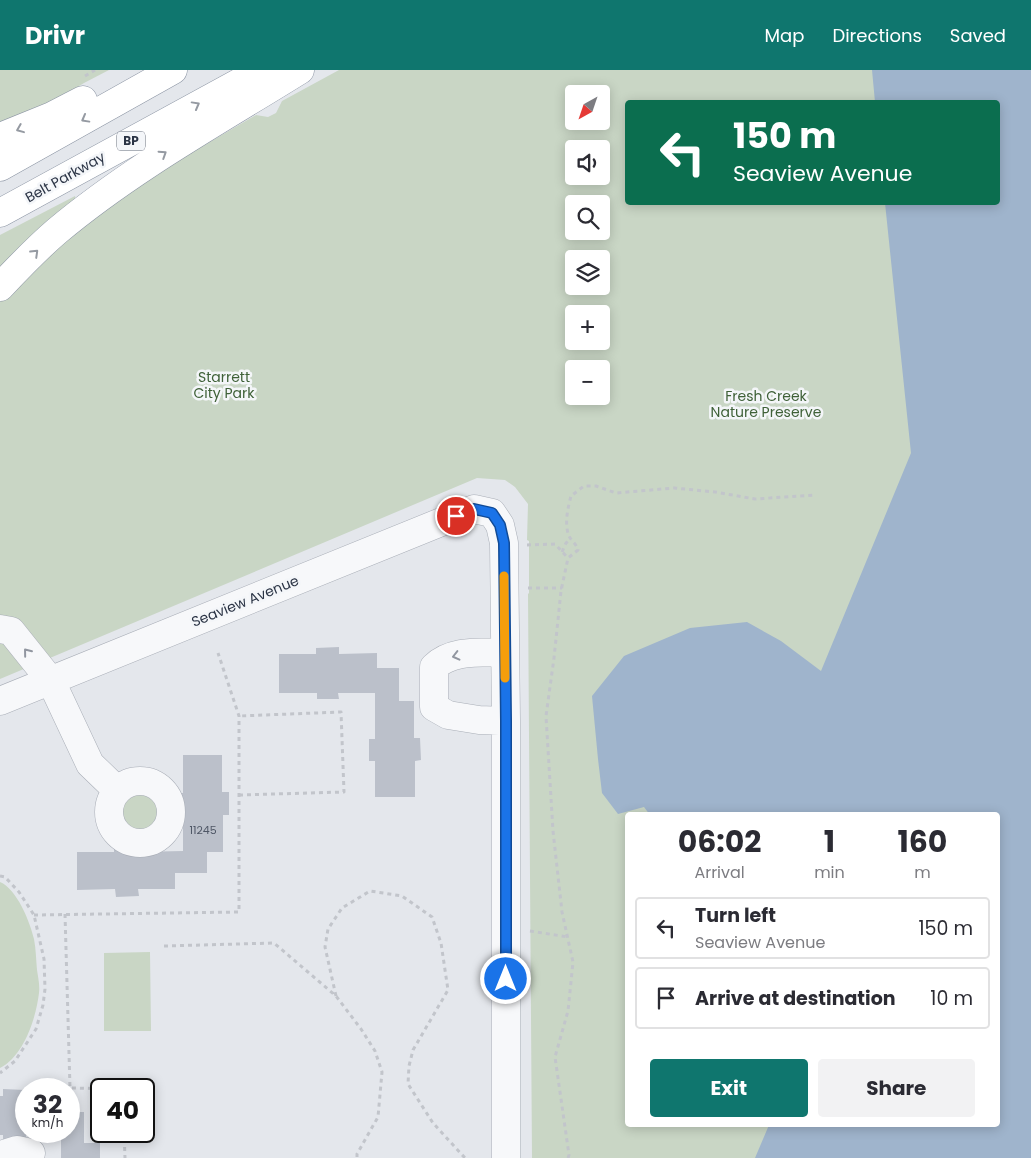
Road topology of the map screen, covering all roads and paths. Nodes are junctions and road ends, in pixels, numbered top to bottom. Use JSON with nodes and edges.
{"nodes":[{"id":1,"x":142,"y":70,"type":"edge"},
{"id":2,"x":173,"y":70,"type":"edge"},
{"id":3,"x":262,"y":70,"type":"edge"},
{"id":4,"x":300,"y":70,"type":"edge"},
{"id":5,"x":0,"y":137,"type":"edge"},
{"id":6,"x":0,"y":167,"type":"edge"},
{"id":7,"x":0,"y":212,"type":"edge"},
{"id":8,"x":0,"y":287,"type":"edge"},
{"id":9,"x":816,"y":495,"type":"dead end"},
{"id":10,"x":571,"y":539,"type":"junction"},
{"id":11,"x":525,"y":545,"type":"dead end"},
{"id":12,"x":562,"y":552,"type":"junction"},
{"id":13,"x":568,"y":558,"type":"junction"},
{"id":14,"x":525,"y":588,"type":"dead end"},
{"id":15,"x":562,"y":588,"type":"junction"},
{"id":16,"x":0,"y":629,"type":"edge"},
{"id":17,"x":218,"y":652,"type":"dead end"},
{"id":18,"x":505,"y":652,"type":"junction"},
{"id":19,"x":51,"y":681,"type":"junction"},
{"id":20,"x":0,"y":701,"type":"edge"},
{"id":21,"x":239,"y":716,"type":"junction"},
{"id":22,"x":506,"y":721,"type":"junction"},
{"id":23,"x":117,"y":790,"type":"dead end"},
{"id":24,"x":239,"y":795,"type":"junction"},
{"id":25,"x":0,"y":876,"type":"edge"},
{"id":26,"x":65,"y":914,"type":"junction"},
{"id":27,"x":34,"y":915,"type":"junction"},
{"id":28,"x":527,"y":930,"type":"dead end"},
{"id":29,"x":568,"y":937,"type":"junction"},
{"id":30,"x":164,"y":946,"type":"dead end"},
{"id":31,"x":336,"y":996,"type":"junction"},
{"id":32,"x":0,"y":1073,"type":"edge"},
{"id":33,"x":90,"y":1088,"type":"edge"},
{"id":34,"x":124,"y":1143,"type":"edge"},
{"id":35,"x":31,"y":1153,"type":"dead end"},
{"id":36,"x":2,"y":1158,"type":"edge"},
{"id":37,"x":125,"y":1158,"type":"edge"},
{"id":38,"x":357,"y":1158,"type":"edge"},
{"id":39,"x":465,"y":1158,"type":"edge"},
{"id":40,"x":506,"y":1158,"type":"edge"},
{"id":41,"x":568,"y":1158,"type":"edge"}],
"edges":[{"from":1,"to":5,"type":"highway","one_way":true},
{"from":2,"to":6,"type":"highway","one_way":true},
{"from":7,"to":3,"type":"highway","name":"Belt Parkway","number":"BP","one_way":true},
{"from":8,"to":4,"type":"highway","one_way":true},
{"from":9,"to":10,"type":"path"},
{"from":10,"to":12,"type":"path"},
{"from":10,"to":13,"type":"path"},
{"from":11,"to":12,"type":"path"},
{"from":12,"to":13,"type":"path"},
{"from":13,"to":15,"type":"path"},
{"from":14,"to":15,"type":"path"},
{"from":15,"to":29,"type":"path"},
{"from":19,"to":16,"type":"street","one_way":true},
{"from":17,"to":21,"type":"path"},
{"from":18,"to":19,"type":"street","name":"Seaview Avenue"},
{"from":18,"to":22,"type":"street"},
{"from":18,"to":22,"type":"street","one_way":true},
{"from":19,"to":20,"type":"street","name":"Seaview Avenue"},
{"from":19,"to":23,"type":"street"},
{"from":21,"to":24,"type":"path"},
{"from":21,"to":24,"type":"path"},
{"from":22,"to":40,"type":"street"},
{"from":24,"to":26,"type":"path"},
{"from":25,"to":27,"type":"path"},
{"from":26,"to":27,"type":"path"},
{"from":26,"to":33,"type":"path"},
{"from":27,"to":32,"type":"path"},
{"from":28,"to":29,"type":"path"},
{"from":29,"to":41,"type":"path"},
{"from":30,"to":31,"type":"path"},
{"from":31,"to":38,"type":"path"},
{"from":31,"to":39,"type":"path"},
{"from":34,"to":37,"type":"path"},
{"from":35,"to":36,"type":"street"}]}
